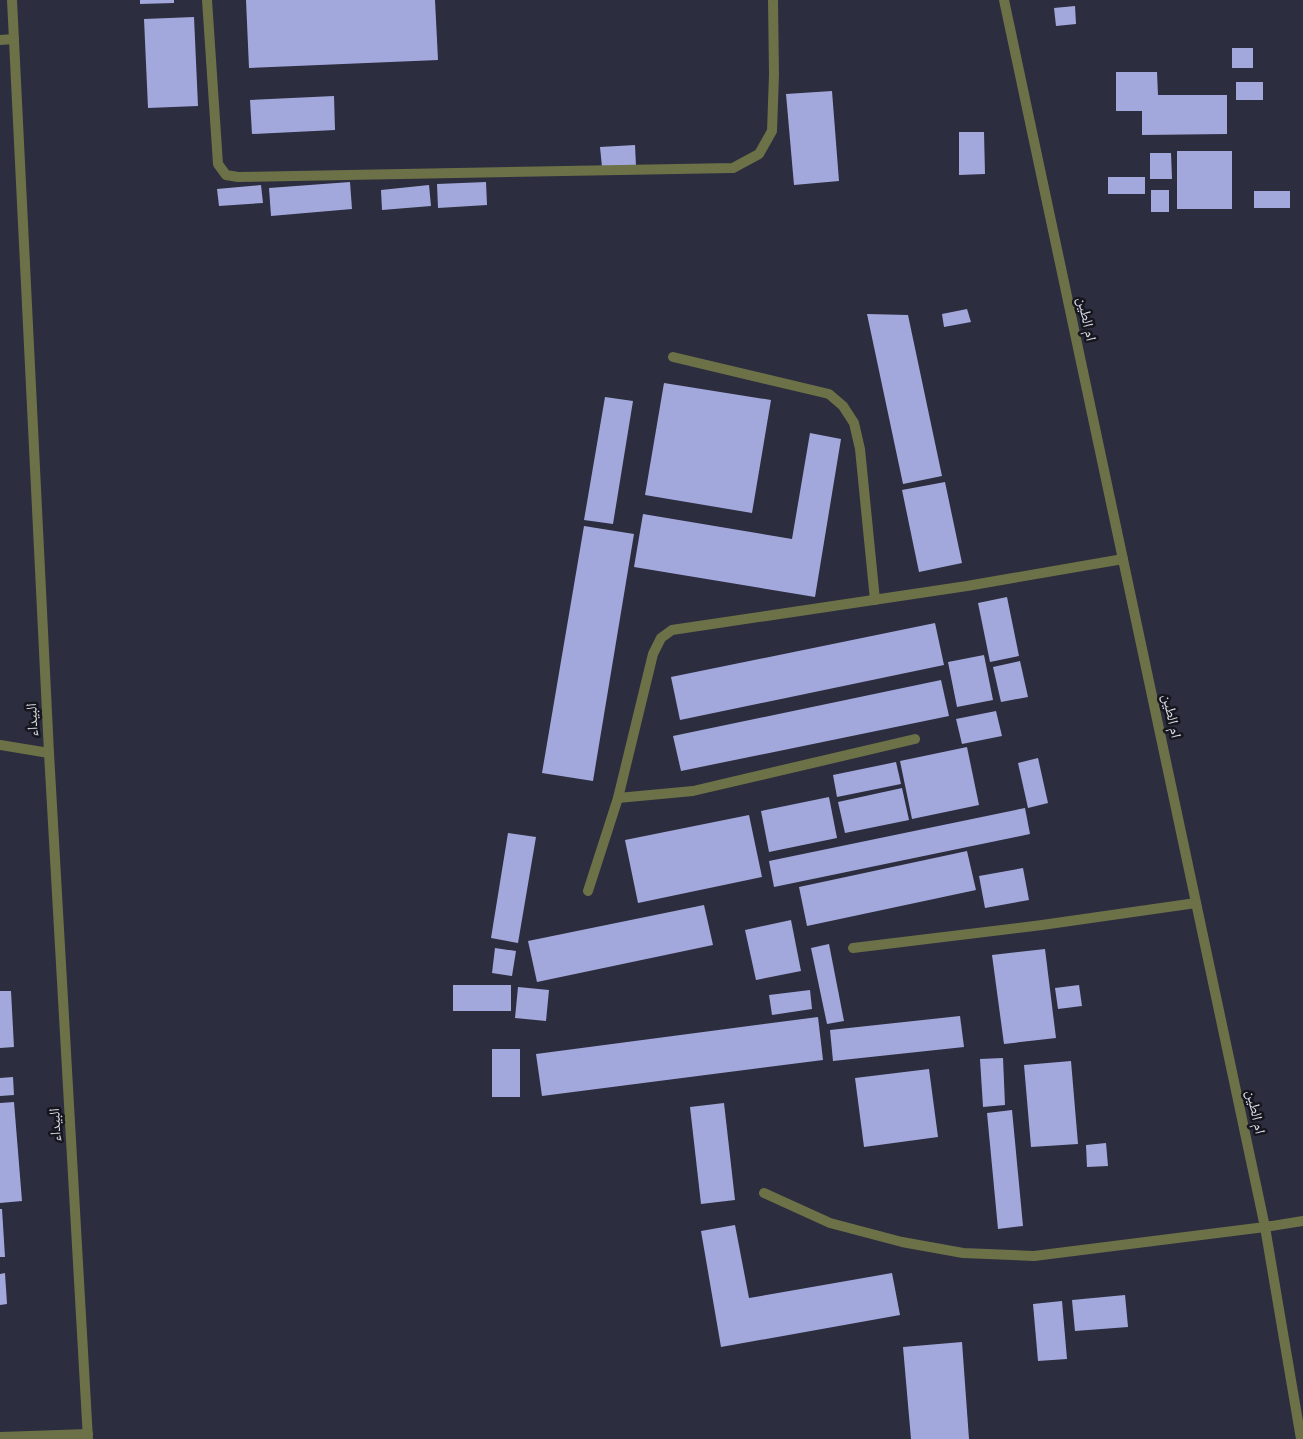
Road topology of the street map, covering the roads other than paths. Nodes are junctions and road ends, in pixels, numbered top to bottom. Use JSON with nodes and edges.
{"nodes":[{"id":1,"x":12,"y":0,"type":"edge"},
{"id":2,"x":207,"y":0,"type":"edge"},
{"id":3,"x":773,"y":0,"type":"edge"},
{"id":4,"x":1004,"y":0,"type":"edge"},
{"id":5,"x":0,"y":40,"type":"edge"},
{"id":6,"x":14,"y":40,"type":"junction"},
{"id":7,"x":673,"y":357,"type":"dead end"},
{"id":8,"x":1123,"y":558,"type":"junction"},
{"id":9,"x":875,"y":600,"type":"junction"},
{"id":10,"x":915,"y":738,"type":"dead end"},
{"id":11,"x":0,"y":745,"type":"edge"},
{"id":12,"x":49,"y":753,"type":"junction"},
{"id":13,"x":618,"y":798,"type":"junction"},
{"id":14,"x":588,"y":891,"type":"dead end"},
{"id":15,"x":1196,"y":903,"type":"junction"},
{"id":16,"x":854,"y":948,"type":"dead end"},
{"id":17,"x":764,"y":1193,"type":"dead end"},
{"id":18,"x":1303,"y":1221,"type":"edge"},
{"id":19,"x":1265,"y":1227,"type":"junction"},
{"id":20,"x":0,"y":1437,"type":"edge"},
{"id":21,"x":88,"y":1437,"type":"edge"},
{"id":22,"x":1301,"y":1439,"type":"edge"}],
"edges":[{"from":1,"to":6,"type":"street","name":"البيداء"},
{"from":2,"to":3,"type":"street"},
{"from":4,"to":8,"type":"street","name":"ام الطين"},
{"from":5,"to":6,"type":"street"},
{"from":6,"to":12,"type":"street","name":"البيداء"},
{"from":7,"to":9,"type":"street"},
{"from":8,"to":9,"type":"street"},
{"from":8,"to":15,"type":"street","name":"ام الطين"},
{"from":9,"to":13,"type":"street"},
{"from":10,"to":13,"type":"street"},
{"from":11,"to":12,"type":"street"},
{"from":12,"to":21,"type":"street","name":"البيداء"},
{"from":13,"to":14,"type":"street"},
{"from":15,"to":16,"type":"street"},
{"from":15,"to":19,"type":"street","name":"ام الطين"},
{"from":17,"to":19,"type":"street"},
{"from":18,"to":19,"type":"street"},
{"from":19,"to":22,"type":"street","name":"ام الطين"},
{"from":20,"to":21,"type":"street"}]}
